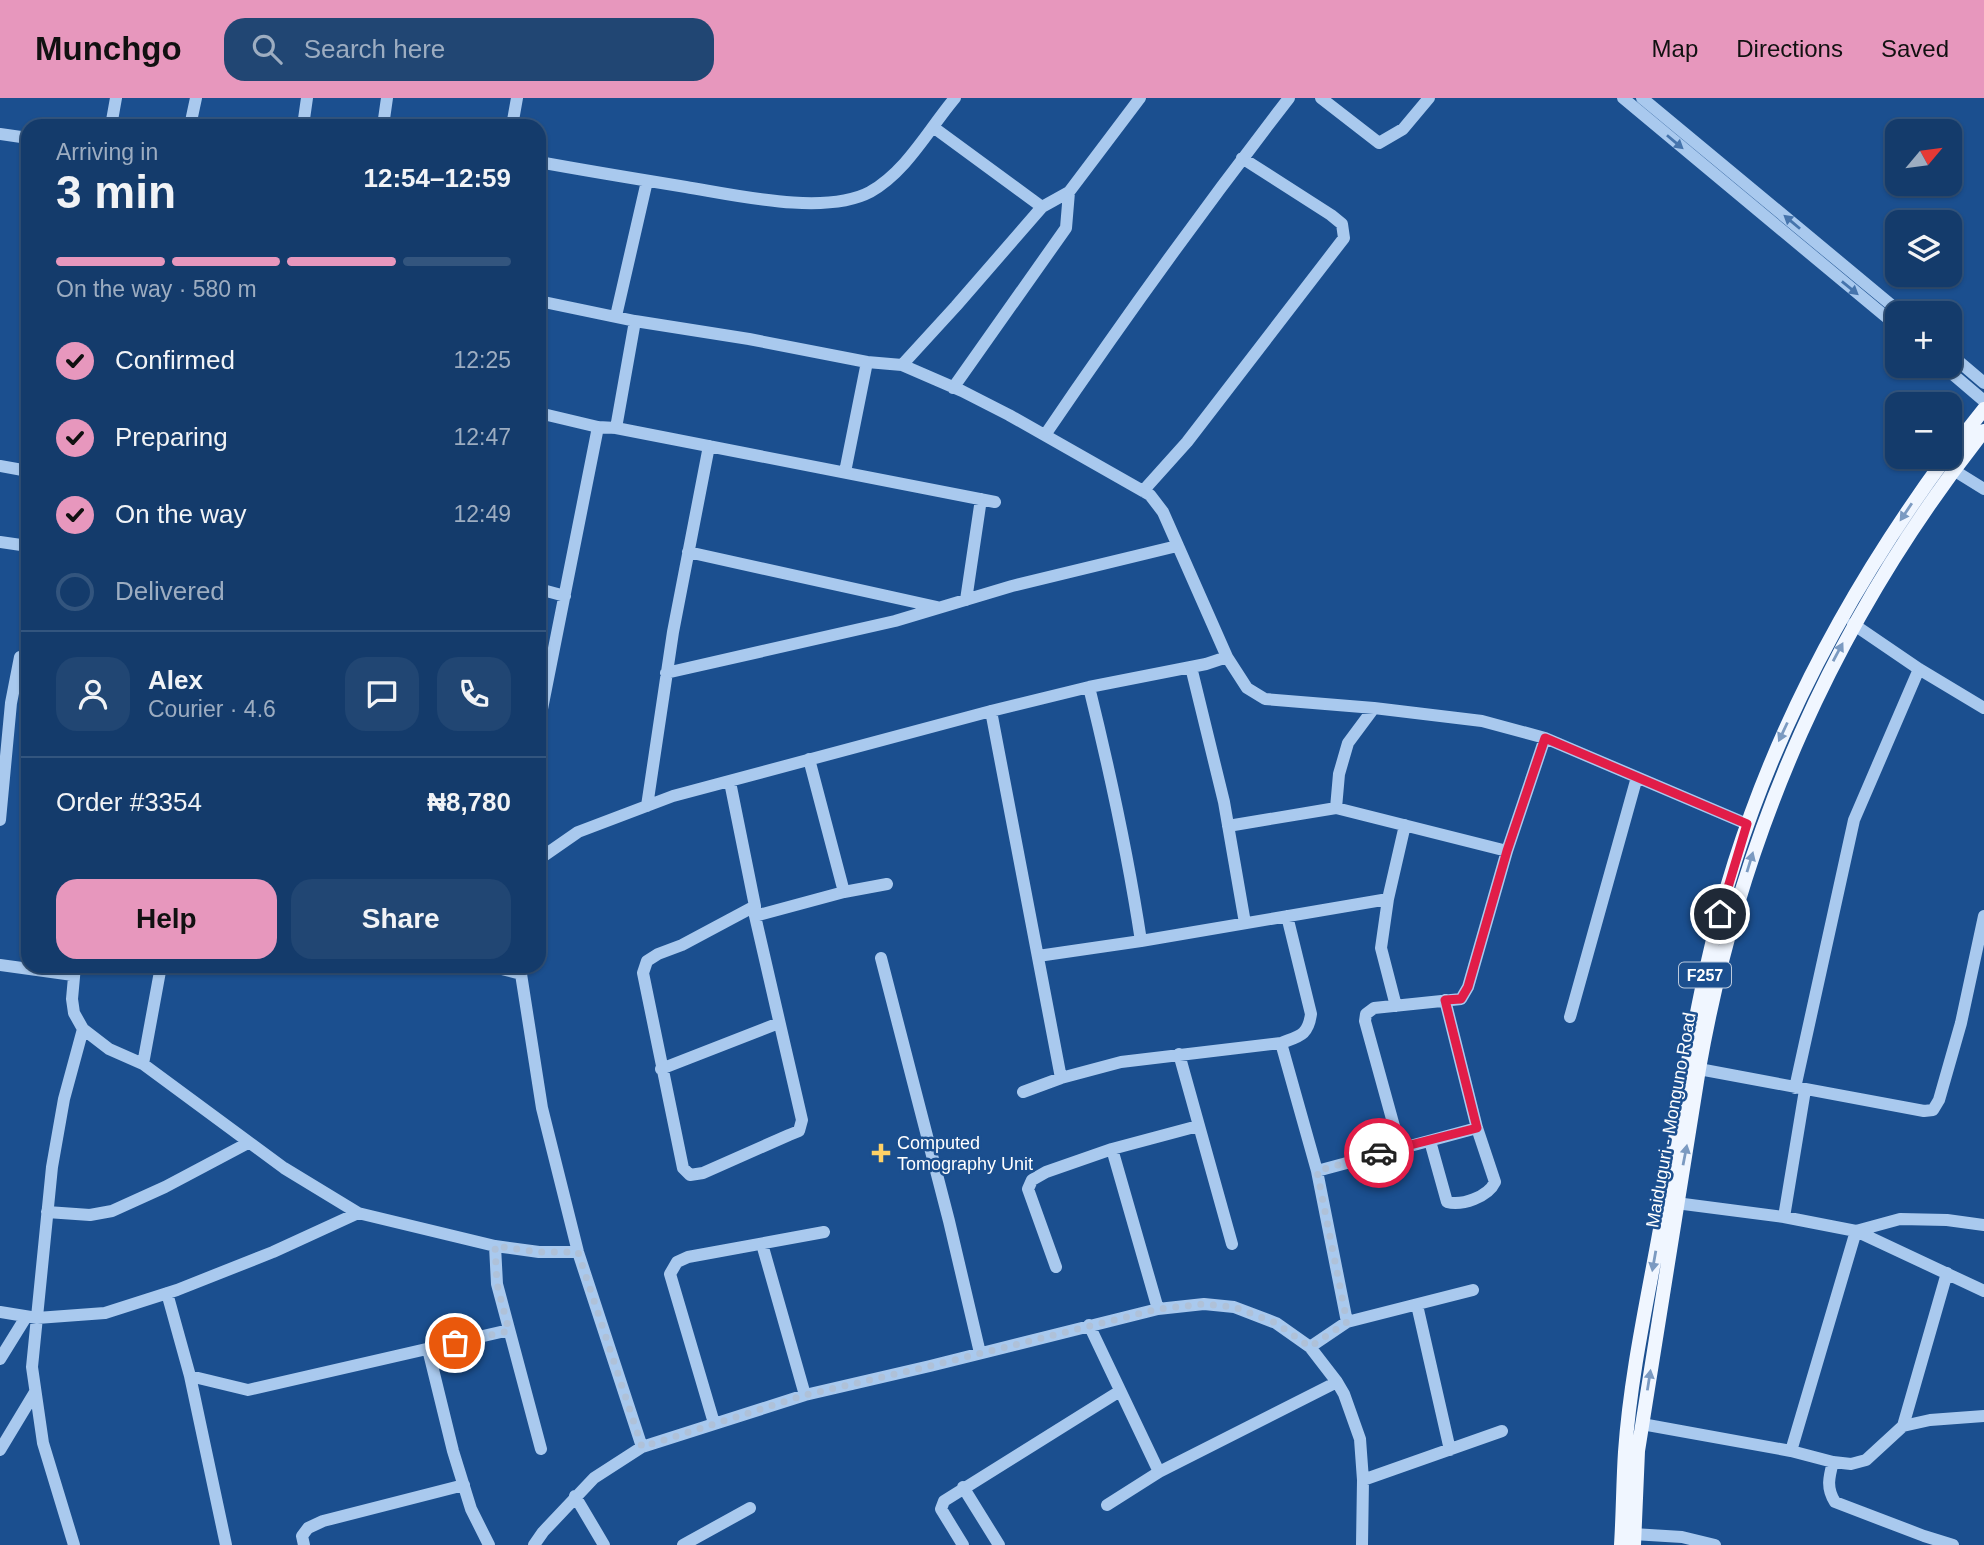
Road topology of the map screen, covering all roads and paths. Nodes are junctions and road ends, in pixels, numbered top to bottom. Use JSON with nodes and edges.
{"nodes":[{"id":1,"x":116,"y":98,"type":"edge"},
{"id":2,"x":196,"y":98,"type":"edge"},
{"id":3,"x":307,"y":98,"type":"edge"},
{"id":4,"x":387,"y":98,"type":"edge"},
{"id":5,"x":517,"y":98,"type":"edge"},
{"id":6,"x":955,"y":98,"type":"edge"},
{"id":7,"x":1140,"y":98,"type":"edge"},
{"id":8,"x":1289,"y":98,"type":"edge"},
{"id":9,"x":1321,"y":98,"type":"edge"},
{"id":10,"x":1429,"y":98,"type":"edge"},
{"id":11,"x":1623,"y":98,"type":"edge"},
{"id":12,"x":1642,"y":98,"type":"edge"},
{"id":13,"x":112,"y":119,"type":"edge"},
{"id":14,"x":192,"y":119,"type":"edge"},
{"id":15,"x":304,"y":119,"type":"edge"},
{"id":16,"x":384,"y":119,"type":"edge"},
{"id":17,"x":513,"y":119,"type":"edge"},
{"id":18,"x":933,"y":127,"type":"junction"},
{"id":19,"x":0,"y":134,"type":"edge"},
{"id":20,"x":21,"y":137,"type":"edge"},
{"id":21,"x":1242,"y":158,"type":"junction"},
{"id":22,"x":546,"y":163,"type":"edge"},
{"id":23,"x":647,"y":181,"type":"junction"},
{"id":24,"x":1069,"y":192,"type":"junction"},
{"id":25,"x":1042,"y":207,"type":"junction"},
{"id":26,"x":1887,"y":301,"type":"edge"},
{"id":27,"x":546,"y":302,"type":"edge"},
{"id":28,"x":616,"y":316,"type":"junction"},
{"id":29,"x":1885,"y":317,"type":"edge"},
{"id":30,"x":635,"y":321,"type":"junction"},
{"id":31,"x":867,"y":362,"type":"junction"},
{"id":32,"x":1962,"y":364,"type":"edge"},
{"id":33,"x":902,"y":365,"type":"junction"},
{"id":34,"x":1957,"y":378,"type":"edge"},
{"id":35,"x":1984,"y":383,"type":"edge"},
{"id":36,"x":953,"y":388,"type":"junction"},
{"id":37,"x":1984,"y":401,"type":"edge"},
{"id":38,"x":1984,"y":409,"type":"edge"},
{"id":39,"x":546,"y":415,"type":"edge"},
{"id":40,"x":598,"y":427,"type":"junction"},
{"id":41,"x":616,"y":428,"type":"junction"},
{"id":42,"x":1984,"y":431,"type":"edge"},
{"id":43,"x":1045,"y":435,"type":"junction"},
{"id":44,"x":1962,"y":437,"type":"edge"},
{"id":45,"x":709,"y":446,"type":"junction"},
{"id":46,"x":0,"y":466,"type":"edge"},
{"id":47,"x":1938,"y":469,"type":"edge"},
{"id":48,"x":21,"y":470,"type":"edge"},
{"id":49,"x":1955,"y":471,"type":"junction"},
{"id":50,"x":845,"y":472,"type":"junction"},
{"id":51,"x":1984,"y":489,"type":"edge"},
{"id":52,"x":1143,"y":491,"type":"junction"},
{"id":53,"x":981,"y":499,"type":"junction"},
{"id":54,"x":995,"y":502,"type":"dead end"},
{"id":55,"x":0,"y":542,"type":"edge"},
{"id":56,"x":21,"y":545,"type":"edge"},
{"id":57,"x":1177,"y":546,"type":"junction"},
{"id":58,"x":688,"y":552,"type":"junction"},
{"id":59,"x":546,"y":591,"type":"edge"},
{"id":60,"x":565,"y":596,"type":"junction"},
{"id":61,"x":967,"y":600,"type":"junction"},
{"id":62,"x":939,"y":608,"type":"junction"},
{"id":63,"x":1853,"y":624,"type":"junction"},
{"id":64,"x":20,"y":657,"type":"dead end"},
{"id":65,"x":1227,"y":657,"type":"junction"},
{"id":66,"x":1191,"y":667,"type":"junction"},
{"id":67,"x":1919,"y":669,"type":"junction"},
{"id":68,"x":666,"y":673,"type":"junction"},
{"id":69,"x":1089,"y":687,"type":"junction"},
{"id":70,"x":546,"y":689,"type":"edge"},
{"id":71,"x":1374,"y":708,"type":"junction"},
{"id":72,"x":1984,"y":708,"type":"edge"},
{"id":73,"x":991,"y":711,"type":"junction"},
{"id":74,"x":1545,"y":738,"type":"junction"},
{"id":75,"x":809,"y":759,"type":"junction"},
{"id":76,"x":1637,"y":777,"type":"junction"},
{"id":77,"x":730,"y":782,"type":"junction"},
{"id":78,"x":647,"y":806,"type":"junction"},
{"id":79,"x":1336,"y":808,"type":"junction"},
{"id":80,"x":0,"y":820,"type":"edge"},
{"id":81,"x":1747,"y":824,"type":"junction"},
{"id":82,"x":1405,"y":825,"type":"junction"},
{"id":83,"x":1228,"y":826,"type":"junction"},
{"id":84,"x":1507,"y":851,"type":"junction"},
{"id":85,"x":546,"y":853,"type":"edge"},
{"id":86,"x":887,"y":884,"type":"dead end"},
{"id":87,"x":844,"y":892,"type":"junction"},
{"id":88,"x":1388,"y":899,"type":"junction"},
{"id":89,"x":755,"y":911,"type":"junction"},
{"id":90,"x":1287,"y":916,"type":"junction"},
{"id":91,"x":1984,"y":916,"type":"edge"},
{"id":92,"x":1245,"y":923,"type":"junction"},
{"id":93,"x":1141,"y":941,"type":"junction"},
{"id":94,"x":1981,"y":943,"type":"edge"},
{"id":95,"x":1038,"y":956,"type":"junction"},
{"id":96,"x":881,"y":958,"type":"dead end"},
{"id":97,"x":0,"y":965,"type":"edge"},
{"id":98,"x":21,"y":967,"type":"edge"},
{"id":99,"x":74,"y":973,"type":"edge"},
{"id":100,"x":160,"y":973,"type":"edge"},
{"id":101,"x":522,"y":973,"type":"edge"},
{"id":102,"x":1445,"y":1000,"type":"junction"},
{"id":103,"x":1396,"y":1006,"type":"junction"},
{"id":104,"x":1570,"y":1017,"type":"dead end"},
{"id":105,"x":779,"y":1023,"type":"junction"},
{"id":106,"x":83,"y":1029,"type":"junction"},
{"id":107,"x":1281,"y":1043,"type":"junction"},
{"id":108,"x":1179,"y":1054,"type":"junction"},
{"id":109,"x":142,"y":1064,"type":"junction"},
{"id":110,"x":661,"y":1069,"type":"junction"},
{"id":111,"x":1699,"y":1069,"type":"junction"},
{"id":112,"x":1061,"y":1078,"type":"junction"},
{"id":113,"x":1800,"y":1089,"type":"junction"},
{"id":114,"x":1023,"y":1092,"type":"dead end"},
{"id":115,"x":1198,"y":1126,"type":"junction"},
{"id":116,"x":1477,"y":1128,"type":"junction"},
{"id":117,"x":1430,"y":1141,"type":"junction"},
{"id":118,"x":248,"y":1143,"type":"junction"},
{"id":119,"x":1400,"y":1148,"type":"junction"},
{"id":120,"x":1112,"y":1149,"type":"junction"},
{"id":121,"x":1317,"y":1171,"type":"junction"},
{"id":122,"x":1676,"y":1203,"type":"junction"},
{"id":123,"x":47,"y":1212,"type":"junction"},
{"id":124,"x":358,"y":1213,"type":"junction"},
{"id":125,"x":1784,"y":1217,"type":"junction"},
{"id":126,"x":1984,"y":1225,"type":"edge"},
{"id":127,"x":1856,"y":1231,"type":"junction"},
{"id":128,"x":824,"y":1232,"type":"dead end"},
{"id":129,"x":762,"y":1244,"type":"junction"},
{"id":130,"x":1232,"y":1244,"type":"dead end"},
{"id":131,"x":495,"y":1246,"type":"junction"},
{"id":132,"x":578,"y":1252,"type":"junction"},
{"id":133,"x":1056,"y":1267,"type":"dead end"},
{"id":134,"x":1947,"y":1273,"type":"junction"},
{"id":135,"x":1473,"y":1290,"type":"dead end"},
{"id":136,"x":1984,"y":1291,"type":"edge"},
{"id":137,"x":167,"y":1293,"type":"junction"},
{"id":138,"x":1416,"y":1305,"type":"junction"},
{"id":139,"x":1158,"y":1309,"type":"junction"},
{"id":140,"x":0,"y":1312,"type":"edge"},
{"id":141,"x":32,"y":1318,"type":"junction"},
{"id":142,"x":1347,"y":1322,"type":"junction"},
{"id":143,"x":1089,"y":1325,"type":"junction"},
{"id":144,"x":509,"y":1331,"type":"junction"},
{"id":145,"x":1310,"y":1347,"type":"junction"},
{"id":146,"x":428,"y":1349,"type":"junction"},
{"id":147,"x":981,"y":1353,"type":"junction"},
{"id":148,"x":0,"y":1359,"type":"edge"},
{"id":149,"x":190,"y":1376,"type":"junction"},
{"id":150,"x":1336,"y":1381,"type":"junction"},
{"id":151,"x":34,"y":1391,"type":"junction"},
{"id":152,"x":1120,"y":1391,"type":"junction"},
{"id":153,"x":805,"y":1395,"type":"junction"},
{"id":154,"x":1984,"y":1416,"type":"edge"},
{"id":155,"x":714,"y":1423,"type":"junction"},
{"id":156,"x":1642,"y":1424,"type":"junction"},
{"id":157,"x":1903,"y":1426,"type":"junction"},
{"id":158,"x":1502,"y":1431,"type":"dead end"},
{"id":159,"x":642,"y":1447,"type":"junction"},
{"id":160,"x":541,"y":1449,"type":"dead end"},
{"id":161,"x":0,"y":1450,"type":"edge"},
{"id":162,"x":1450,"y":1450,"type":"junction"},
{"id":163,"x":1791,"y":1451,"type":"junction"},
{"id":164,"x":1833,"y":1461,"type":"junction"},
{"id":165,"x":1159,"y":1472,"type":"junction"},
{"id":166,"x":1363,"y":1480,"type":"junction"},
{"id":167,"x":464,"y":1485,"type":"junction"},
{"id":168,"x":962,"y":1487,"type":"junction"},
{"id":169,"x":575,"y":1496,"type":"junction"},
{"id":170,"x":1107,"y":1505,"type":"dead end"},
{"id":171,"x":750,"y":1508,"type":"dead end"},
{"id":172,"x":1633,"y":1540,"type":"edge"},
{"id":173,"x":74,"y":1545,"type":"edge"},
{"id":174,"x":226,"y":1545,"type":"edge"},
{"id":175,"x":304,"y":1545,"type":"edge"},
{"id":176,"x":489,"y":1545,"type":"edge"},
{"id":177,"x":534,"y":1545,"type":"edge"},
{"id":178,"x":604,"y":1545,"type":"edge"},
{"id":179,"x":683,"y":1545,"type":"edge"},
{"id":180,"x":963,"y":1545,"type":"edge"},
{"id":181,"x":999,"y":1545,"type":"edge"},
{"id":182,"x":1362,"y":1545,"type":"edge"},
{"id":183,"x":1621,"y":1545,"type":"edge"},
{"id":184,"x":1715,"y":1545,"type":"edge"},
{"id":185,"x":1953,"y":1545,"type":"edge"}],
"edges":[{"from":1,"to":13,"type":"street"},
{"from":2,"to":14,"type":"street"},
{"from":3,"to":15,"type":"street"},
{"from":4,"to":16,"type":"street"},
{"from":5,"to":17,"type":"street"},
{"from":6,"to":18,"type":"street"},
{"from":7,"to":24,"type":"street"},
{"from":8,"to":21,"type":"street"},
{"from":9,"to":10,"type":"street"},
{"from":11,"to":29,"type":"street","one_way":true},
{"from":26,"to":12,"type":"street","one_way":true},
{"from":18,"to":23,"type":"street"},
{"from":18,"to":25,"type":"street"},
{"from":19,"to":20,"type":"street"},
{"from":21,"to":43,"type":"street"},
{"from":21,"to":52,"type":"street"},
{"from":22,"to":23,"type":"street"},
{"from":23,"to":28,"type":"street"},
{"from":24,"to":25,"type":"street"},
{"from":24,"to":36,"type":"street"},
{"from":25,"to":33,"type":"street"},
{"from":27,"to":28,"type":"street"},
{"from":28,"to":30,"type":"street"},
{"from":30,"to":31,"type":"street"},
{"from":30,"to":41,"type":"street"},
{"from":31,"to":33,"type":"street"},
{"from":31,"to":50,"type":"street"},
{"from":32,"to":35,"type":"street"},
{"from":33,"to":36,"type":"street"},
{"from":34,"to":37,"type":"street"},
{"from":36,"to":43,"type":"street"},
{"from":38,"to":44,"type":"main road"},
{"from":39,"to":40,"type":"street"},
{"from":40,"to":41,"type":"street"},
{"from":40,"to":60,"type":"street"},
{"from":41,"to":45,"type":"street"},
{"from":42,"to":49,"type":"main road","name":"Maiduguri - Monguno Road","number":"F257"},
{"from":43,"to":52,"type":"street"},
{"from":45,"to":50,"type":"street"},
{"from":45,"to":58,"type":"street"},
{"from":46,"to":48,"type":"street"},
{"from":47,"to":81,"type":"main road","name":"Maiduguri - Monguno Road","number":"F257","one_way":true},
{"from":49,"to":51,"type":"street"},
{"from":49,"to":63,"type":"main road","name":"Maiduguri - Monguno Road","number":"F257"},
{"from":50,"to":53,"type":"street"},
{"from":52,"to":57,"type":"street"},
{"from":53,"to":54,"type":"street"},
{"from":53,"to":61,"type":"street"},
{"from":55,"to":56,"type":"street"},
{"from":57,"to":61,"type":"street"},
{"from":57,"to":65,"type":"street"},
{"from":58,"to":62,"type":"street"},
{"from":58,"to":68,"type":"street"},
{"from":59,"to":60,"type":"street"},
{"from":60,"to":70,"type":"street"},
{"from":61,"to":62,"type":"street"},
{"from":62,"to":68,"type":"street"},
{"from":63,"to":67,"type":"street"},
{"from":111,"to":63,"type":"main road","name":"Maiduguri - Monguno Road","number":"F257","one_way":true},
{"from":64,"to":80,"type":"street"},
{"from":65,"to":66,"type":"street"},
{"from":65,"to":71,"type":"street"},
{"from":66,"to":69,"type":"street"},
{"from":66,"to":83,"type":"street"},
{"from":67,"to":72,"type":"street"},
{"from":67,"to":113,"type":"street"},
{"from":68,"to":78,"type":"street"},
{"from":69,"to":73,"type":"street"},
{"from":69,"to":93,"type":"street"},
{"from":71,"to":74,"type":"street"},
{"from":71,"to":79,"type":"street"},
{"from":73,"to":75,"type":"street"},
{"from":73,"to":95,"type":"street"},
{"from":74,"to":76,"type":"street"},
{"from":74,"to":84,"type":"street"},
{"from":75,"to":77,"type":"street"},
{"from":75,"to":87,"type":"street"},
{"from":76,"to":81,"type":"street"},
{"from":76,"to":104,"type":"street"},
{"from":77,"to":78,"type":"street"},
{"from":77,"to":89,"type":"street"},
{"from":78,"to":85,"type":"street"},
{"from":79,"to":82,"type":"street"},
{"from":79,"to":83,"type":"street"},
{"from":81,"to":183,"type":"main road","name":"Maiduguri - Monguno Road","number":"F257","one_way":true},
{"from":82,"to":84,"type":"street"},
{"from":82,"to":88,"type":"street"},
{"from":83,"to":92,"type":"street"},
{"from":84,"to":102,"type":"street"},
{"from":86,"to":87,"type":"street"},
{"from":87,"to":89,"type":"street"},
{"from":88,"to":90,"type":"street"},
{"from":88,"to":103,"type":"street"},
{"from":89,"to":105,"type":"street"},
{"from":89,"to":110,"type":"street"},
{"from":90,"to":92,"type":"street"},
{"from":90,"to":107,"type":"street"},
{"from":91,"to":94,"type":"street"},
{"from":92,"to":93,"type":"street"},
{"from":93,"to":95,"type":"street"},
{"from":94,"to":113,"type":"street"},
{"from":95,"to":112,"type":"street"},
{"from":96,"to":147,"type":"street"},
{"from":97,"to":98,"type":"street"},
{"from":99,"to":106,"type":"street"},
{"from":100,"to":109,"type":"street"},
{"from":101,"to":132,"type":"street"},
{"from":102,"to":103,"type":"street"},
{"from":102,"to":116,"type":"street"},
{"from":103,"to":119,"type":"street"},
{"from":105,"to":110,"type":"street"},
{"from":105,"to":110,"type":"street"},
{"from":106,"to":109,"type":"street"},
{"from":106,"to":123,"type":"street"},
{"from":107,"to":108,"type":"street"},
{"from":107,"to":121,"type":"street"},
{"from":108,"to":112,"type":"street"},
{"from":108,"to":115,"type":"street"},
{"from":109,"to":118,"type":"street"},
{"from":111,"to":113,"type":"street"},
{"from":122,"to":111,"type":"main road","name":"Maiduguri - Monguno Road","number":"F257","one_way":true},
{"from":112,"to":114,"type":"street"},
{"from":113,"to":125,"type":"street"},
{"from":115,"to":120,"type":"street"},
{"from":115,"to":130,"type":"street"},
{"from":116,"to":117,"type":"street"},
{"from":116,"to":117,"type":"street"},
{"from":117,"to":119,"type":"street"},
{"from":118,"to":123,"type":"street"},
{"from":118,"to":124,"type":"street"},
{"from":119,"to":121,"type":"street"},
{"from":120,"to":133,"type":"street"},
{"from":120,"to":139,"type":"street"},
{"from":121,"to":142,"type":"street"},
{"from":122,"to":125,"type":"street"},
{"from":156,"to":122,"type":"main road","name":"Maiduguri - Monguno Road","number":"F257","one_way":true},
{"from":123,"to":141,"type":"street"},
{"from":124,"to":131,"type":"street"},
{"from":124,"to":137,"type":"street"},
{"from":125,"to":127,"type":"street"},
{"from":126,"to":127,"type":"street"},
{"from":127,"to":134,"type":"street"},
{"from":127,"to":163,"type":"street"},
{"from":128,"to":129,"type":"street"},
{"from":129,"to":153,"type":"street"},
{"from":129,"to":155,"type":"street"},
{"from":131,"to":132,"type":"street"},
{"from":131,"to":144,"type":"street"},
{"from":132,"to":159,"type":"street"},
{"from":134,"to":136,"type":"street"},
{"from":134,"to":157,"type":"street"},
{"from":135,"to":138,"type":"street"},
{"from":137,"to":141,"type":"street"},
{"from":137,"to":149,"type":"street"},
{"from":138,"to":142,"type":"street"},
{"from":138,"to":162,"type":"street"},
{"from":139,"to":143,"type":"street"},
{"from":139,"to":145,"type":"street"},
{"from":140,"to":141,"type":"street"},
{"from":141,"to":148,"type":"street"},
{"from":141,"to":151,"type":"street"},
{"from":142,"to":145,"type":"street"},
{"from":143,"to":147,"type":"street"},
{"from":143,"to":152,"type":"street"},
{"from":144,"to":146,"type":"street"},
{"from":144,"to":160,"type":"street"},
{"from":145,"to":150,"type":"street"},
{"from":146,"to":149,"type":"street"},
{"from":146,"to":167,"type":"street"},
{"from":147,"to":153,"type":"street"},
{"from":149,"to":174,"type":"street"},
{"from":150,"to":165,"type":"street"},
{"from":150,"to":166,"type":"street"},
{"from":151,"to":161,"type":"street"},
{"from":151,"to":173,"type":"street"},
{"from":152,"to":165,"type":"street"},
{"from":152,"to":168,"type":"street"},
{"from":153,"to":155,"type":"street"},
{"from":154,"to":157,"type":"street"},
{"from":155,"to":159,"type":"street"},
{"from":156,"to":163,"type":"street"},
{"from":156,"to":172,"type":"main road","name":"Maiduguri - Monguno Road","number":"F257"},
{"from":157,"to":164,"type":"street"},
{"from":158,"to":162,"type":"street"},
{"from":159,"to":169,"type":"street"},
{"from":162,"to":166,"type":"street"},
{"from":163,"to":164,"type":"street"},
{"from":164,"to":185,"type":"street"},
{"from":165,"to":170,"type":"street"},
{"from":166,"to":182,"type":"street"},
{"from":167,"to":175,"type":"street"},
{"from":167,"to":176,"type":"street"},
{"from":168,"to":180,"type":"street"},
{"from":168,"to":181,"type":"street"},
{"from":169,"to":177,"type":"street"},
{"from":169,"to":178,"type":"street"},
{"from":171,"to":179,"type":"street"},
{"from":172,"to":184,"type":"street"}]}
